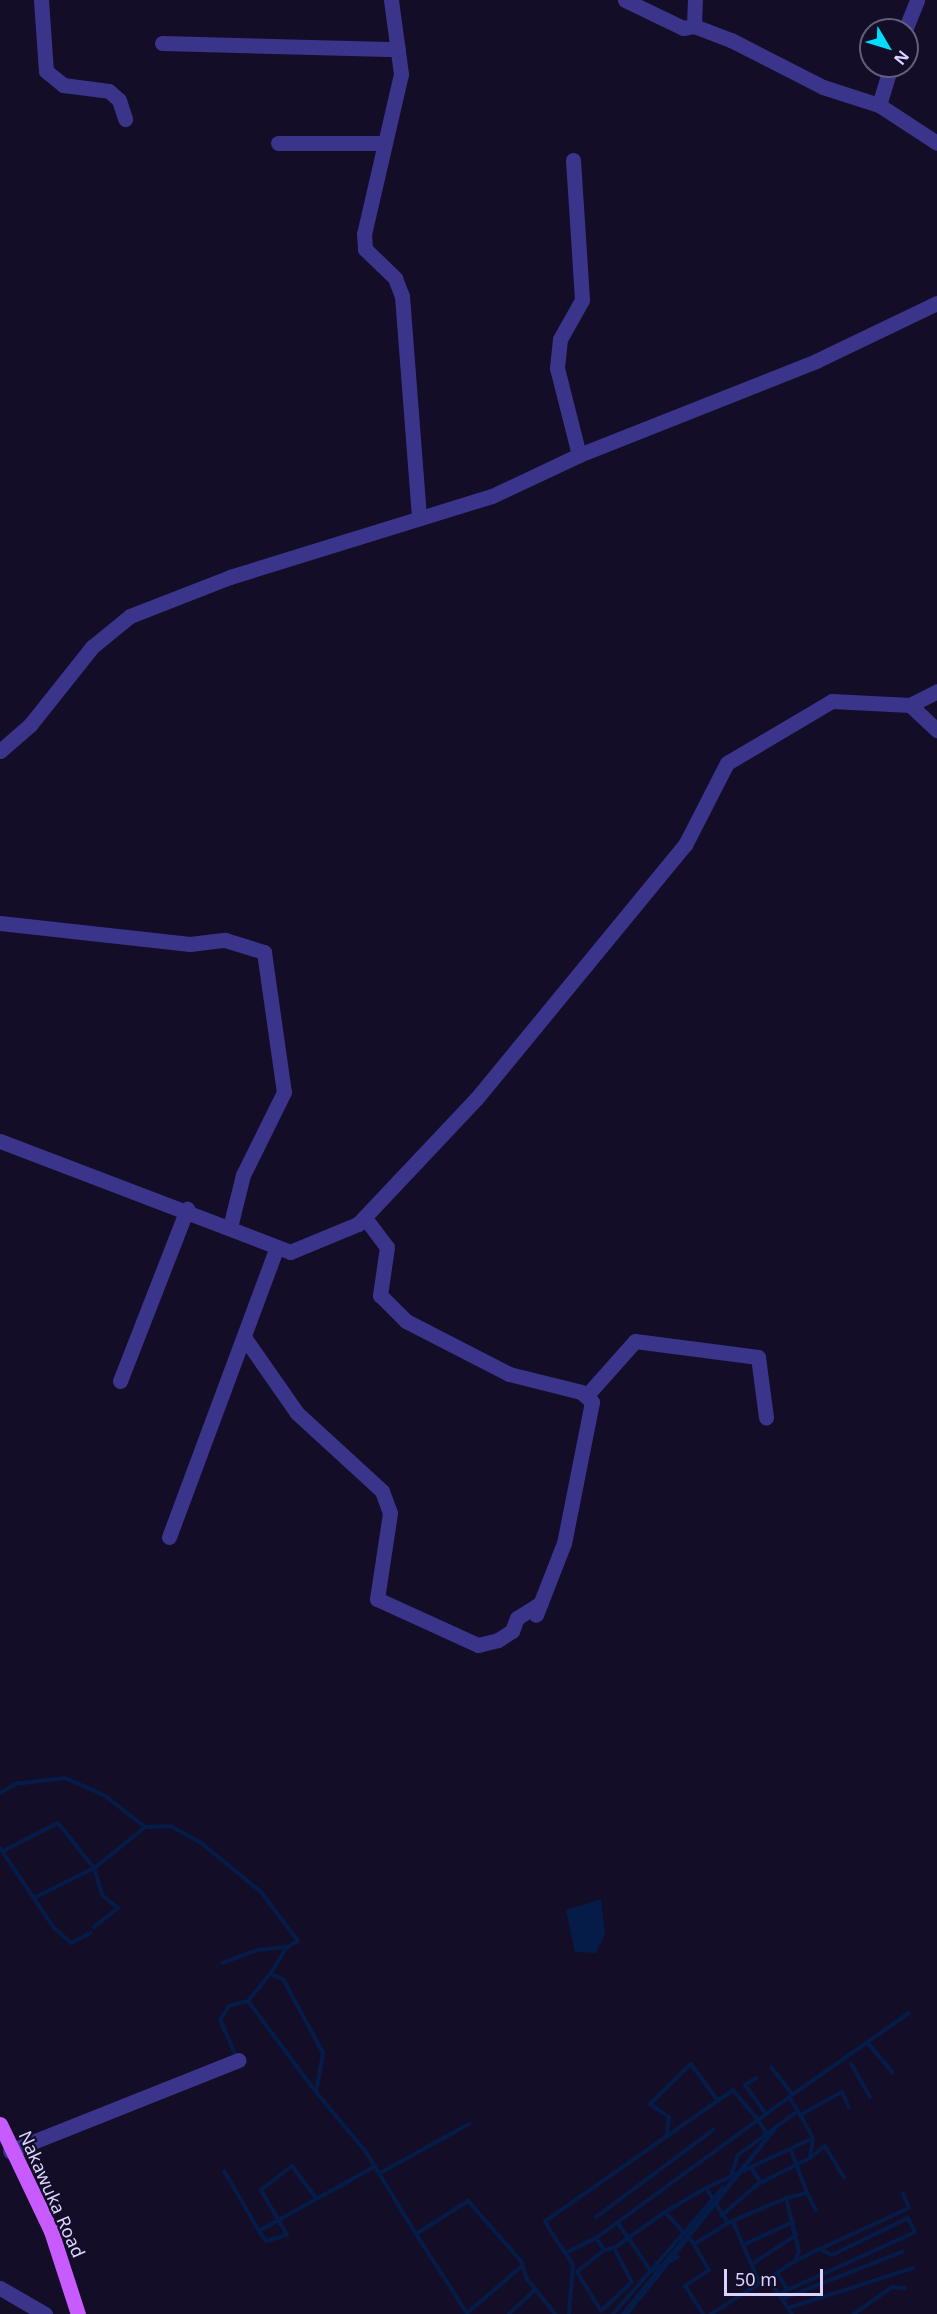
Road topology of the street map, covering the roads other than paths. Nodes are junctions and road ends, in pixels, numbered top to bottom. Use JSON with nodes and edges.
{"nodes":[{"id":1,"x":41,"y":0,"type":"edge"},
{"id":2,"x":391,"y":0,"type":"edge"},
{"id":3,"x":625,"y":0,"type":"edge"},
{"id":4,"x":695,"y":0,"type":"edge"},
{"id":5,"x":917,"y":0,"type":"edge"},
{"id":6,"x":910,"y":18,"type":"edge"},
{"id":7,"x":693,"y":26,"type":"junction"},
{"id":8,"x":162,"y":43,"type":"dead end"},
{"id":9,"x":398,"y":49,"type":"junction"},
{"id":10,"x":887,"y":78,"type":"edge"},
{"id":11,"x":879,"y":105,"type":"junction"},
{"id":12,"x":125,"y":119,"type":"dead end"},
{"id":13,"x":278,"y":143,"type":"dead end"},
{"id":14,"x":385,"y":143,"type":"junction"},
{"id":15,"x":937,"y":143,"type":"edge"},
{"id":16,"x":573,"y":160,"type":"dead end"},
{"id":17,"x":937,"y":303,"type":"edge"},
{"id":18,"x":579,"y":455,"type":"junction"},
{"id":19,"x":419,"y":518,"type":"junction"},
{"id":20,"x":937,"y":691,"type":"edge"},
{"id":21,"x":910,"y":705,"type":"junction"},
{"id":22,"x":937,"y":730,"type":"edge"},
{"id":23,"x":0,"y":750,"type":"edge"},
{"id":24,"x":0,"y":923,"type":"edge"},
{"id":25,"x":0,"y":1140,"type":"edge"},
{"id":26,"x":187,"y":1209,"type":"junction"},
{"id":27,"x":365,"y":1218,"type":"junction"},
{"id":28,"x":230,"y":1227,"type":"junction"},
{"id":29,"x":277,"y":1247,"type":"junction"},
{"id":30,"x":244,"y":1336,"type":"junction"},
{"id":31,"x":120,"y":1381,"type":"dead end"},
{"id":32,"x":587,"y":1395,"type":"junction"},
{"id":33,"x":766,"y":1417,"type":"dead end"},
{"id":34,"x":169,"y":1537,"type":"dead end"},
{"id":35,"x":239,"y":2060,"type":"dead end"},
{"id":36,"x":0,"y":2124,"type":"edge"},
{"id":37,"x":10,"y":2151,"type":"junction"},
{"id":38,"x":0,"y":2288,"type":"edge"},
{"id":39,"x":45,"y":2314,"type":"edge"},
{"id":40,"x":78,"y":2314,"type":"edge"}],
"edges":[{"from":1,"to":12,"type":"street"},
{"from":2,"to":9,"type":"street"},
{"from":3,"to":7,"type":"street"},
{"from":4,"to":7,"type":"street"},
{"from":5,"to":6,"type":"street"},
{"from":7,"to":11,"type":"street"},
{"from":8,"to":9,"type":"street"},
{"from":9,"to":14,"type":"street"},
{"from":10,"to":11,"type":"street"},
{"from":11,"to":15,"type":"street"},
{"from":13,"to":14,"type":"street"},
{"from":14,"to":19,"type":"street"},
{"from":16,"to":18,"type":"street"},
{"from":17,"to":18,"type":"street"},
{"from":18,"to":19,"type":"street"},
{"from":19,"to":23,"type":"street"},
{"from":20,"to":21,"type":"street"},
{"from":21,"to":22,"type":"street"},
{"from":21,"to":27,"type":"street"},
{"from":24,"to":28,"type":"street"},
{"from":25,"to":26,"type":"street"},
{"from":26,"to":28,"type":"street"},
{"from":26,"to":31,"type":"street"},
{"from":27,"to":29,"type":"street"},
{"from":27,"to":32,"type":"street"},
{"from":28,"to":29,"type":"street"},
{"from":29,"to":30,"type":"street"},
{"from":30,"to":32,"type":"street"},
{"from":30,"to":34,"type":"street"},
{"from":32,"to":33,"type":"street"},
{"from":35,"to":37,"type":"street"},
{"from":36,"to":37,"type":"main road","name":"Nakawuka Road"},
{"from":37,"to":40,"type":"main road","name":"Nakawuka Road"},
{"from":38,"to":39,"type":"street"}]}
